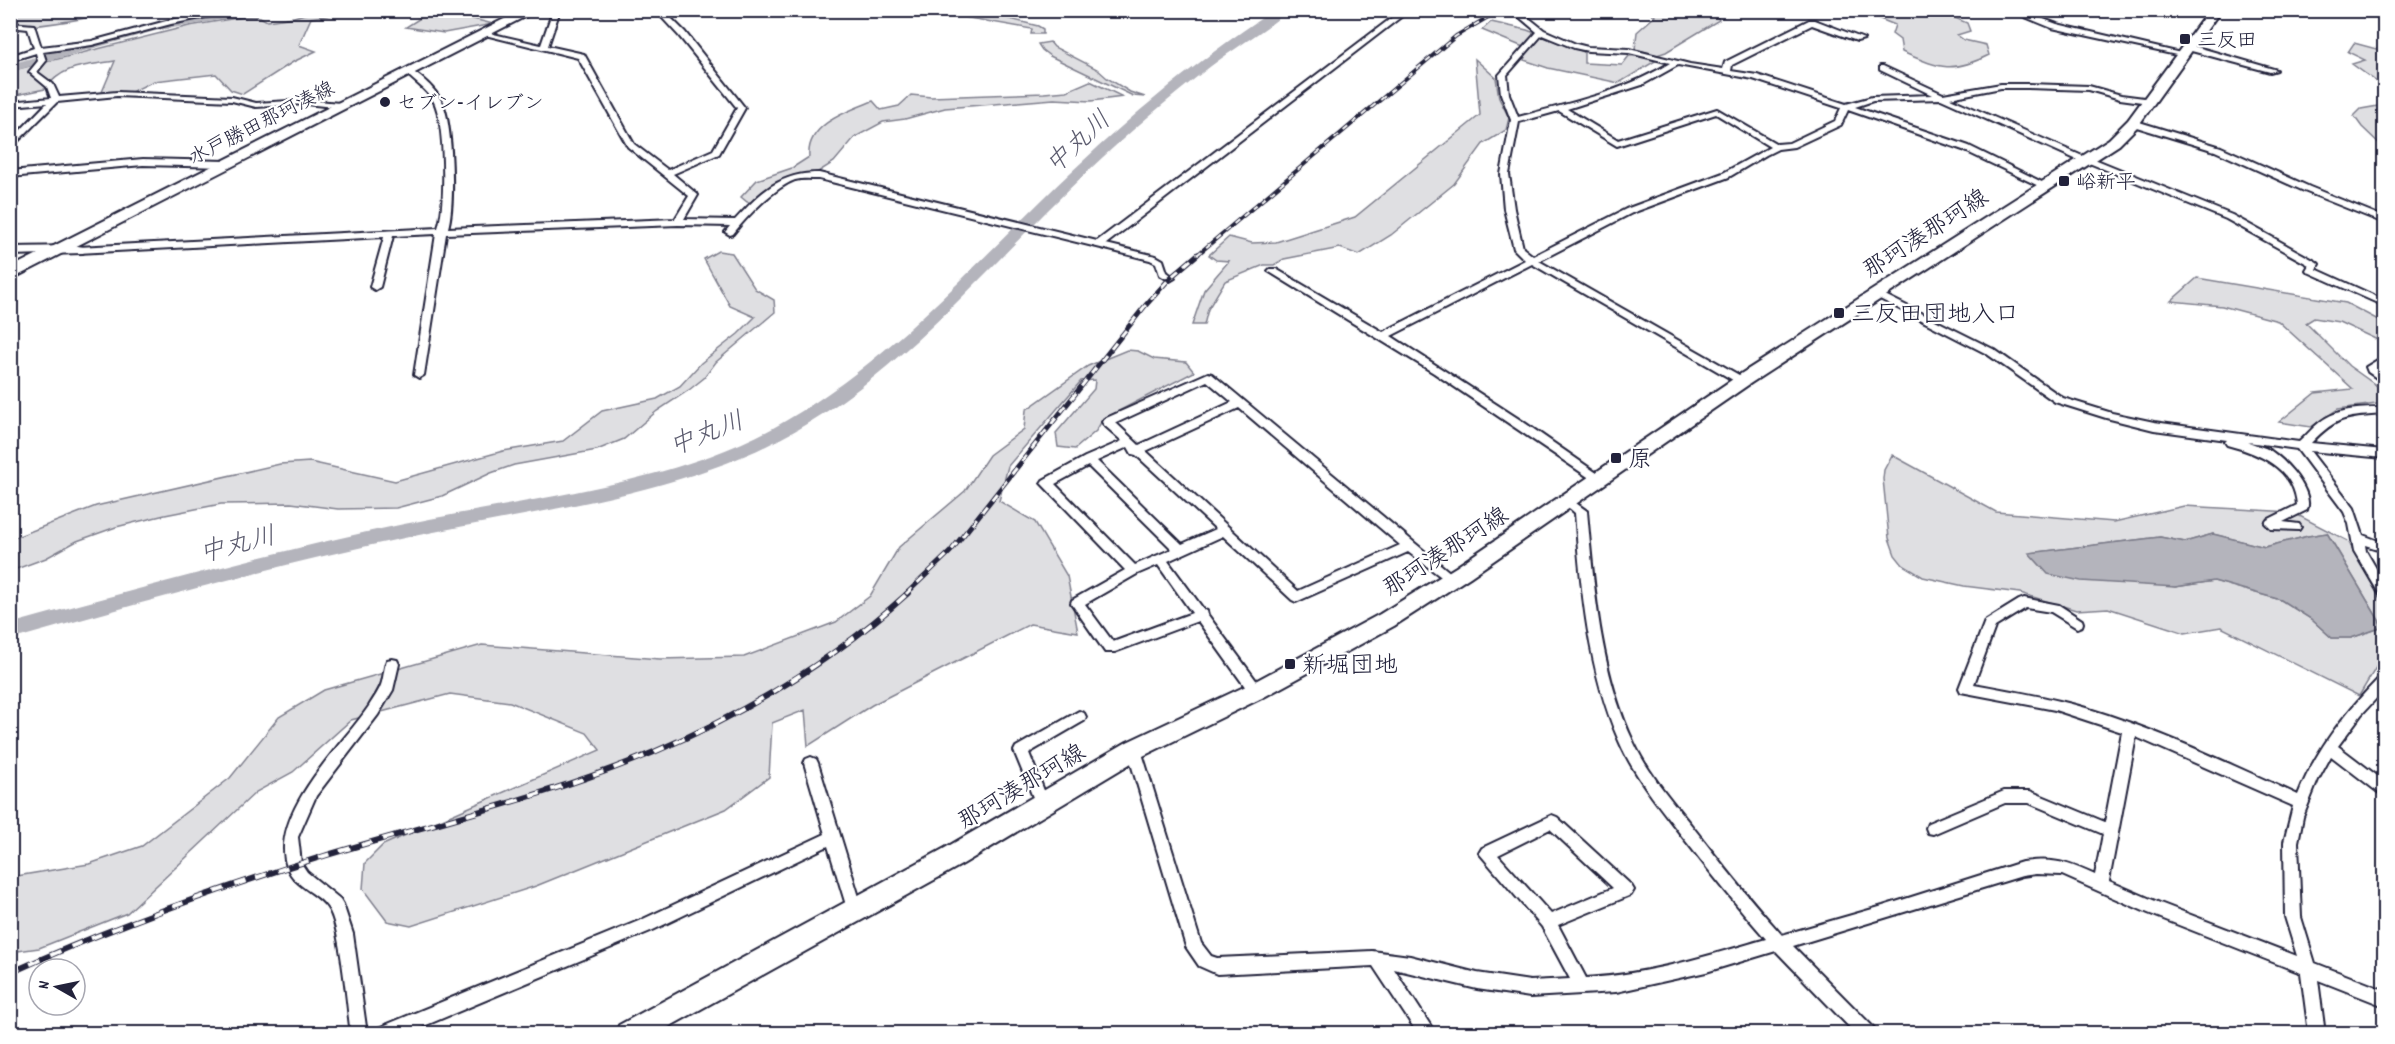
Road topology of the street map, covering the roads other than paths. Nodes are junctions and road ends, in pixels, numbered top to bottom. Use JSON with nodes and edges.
{"nodes":[{"id":1,"x":238,"y":10,"type":"edge"},
{"id":2,"x":532,"y":10,"type":"edge"},
{"id":3,"x":557,"y":10,"type":"edge"},
{"id":4,"x":658,"y":10,"type":"edge"},
{"id":5,"x":1407,"y":10,"type":"edge"},
{"id":6,"x":1514,"y":10,"type":"edge"},
{"id":7,"x":2011,"y":10,"type":"edge"},
{"id":8,"x":2215,"y":10,"type":"edge"},
{"id":9,"x":10,"y":25,"type":"edge"},
{"id":10,"x":1541,"y":32,"type":"junction"},
{"id":11,"x":485,"y":34,"type":"junction"},
{"id":12,"x":1860,"y":39,"type":"dead end"},
{"id":13,"x":544,"y":47,"type":"junction"},
{"id":14,"x":2184,"y":51,"type":"junction"},
{"id":15,"x":40,"y":56,"type":"junction"},
{"id":16,"x":10,"y":59,"type":"edge"},
{"id":17,"x":1676,"y":63,"type":"junction"},
{"id":18,"x":1883,"y":68,"type":"dead end"},
{"id":19,"x":2273,"y":70,"type":"dead end"},
{"id":20,"x":1727,"y":71,"type":"junction"},
{"id":21,"x":409,"y":72,"type":"junction"},
{"id":22,"x":1941,"y":97,"type":"junction"},
{"id":23,"x":55,"y":99,"type":"junction"},
{"id":24,"x":2149,"y":101,"type":"junction"},
{"id":25,"x":10,"y":104,"type":"edge"},
{"id":26,"x":1846,"y":107,"type":"junction"},
{"id":27,"x":337,"y":108,"type":"junction"},
{"id":28,"x":1560,"y":108,"type":"junction"},
{"id":29,"x":1515,"y":120,"type":"junction"},
{"id":30,"x":2133,"y":123,"type":"junction"},
{"id":31,"x":10,"y":147,"type":"edge"},
{"id":32,"x":1776,"y":147,"type":"junction"},
{"id":33,"x":2088,"y":160,"type":"junction"},
{"id":34,"x":226,"y":164,"type":"junction"},
{"id":35,"x":668,"y":173,"type":"junction"},
{"id":36,"x":10,"y":174,"type":"edge"},
{"id":37,"x":2046,"y":186,"type":"junction"},
{"id":38,"x":2385,"y":220,"type":"edge"},
{"id":39,"x":678,"y":222,"type":"junction"},
{"id":40,"x":737,"y":223,"type":"junction"},
{"id":41,"x":444,"y":231,"type":"junction"},
{"id":42,"x":730,"y":232,"type":"dead end"},
{"id":43,"x":389,"y":234,"type":"junction"},
{"id":44,"x":1098,"y":245,"type":"junction"},
{"id":45,"x":57,"y":250,"type":"junction"},
{"id":46,"x":78,"y":250,"type":"joint"},
{"id":47,"x":10,"y":251,"type":"edge"},
{"id":48,"x":1531,"y":260,"type":"junction"},
{"id":49,"x":1273,"y":271,"type":"dead end"},
{"id":50,"x":10,"y":275,"type":"edge"},
{"id":51,"x":1170,"y":278,"type":"dead end"},
{"id":52,"x":375,"y":287,"type":"dead end"},
{"id":53,"x":1877,"y":294,"type":"junction"},
{"id":54,"x":2385,"y":303,"type":"edge"},
{"id":55,"x":1385,"y":335,"type":"junction"},
{"id":56,"x":2385,"y":359,"type":"edge"},
{"id":57,"x":419,"y":375,"type":"dead end"},
{"id":58,"x":2385,"y":380,"type":"edge"},
{"id":59,"x":1742,"y":381,"type":"junction"},
{"id":60,"x":1240,"y":403,"type":"junction"},
{"id":61,"x":2385,"y":411,"type":"edge"},
{"id":62,"x":2176,"y":428,"type":"junction"},
{"id":63,"x":2301,"y":446,"type":"junction"},
{"id":64,"x":1132,"y":447,"type":"junction"},
{"id":65,"x":2385,"y":454,"type":"edge"},
{"id":66,"x":1089,"y":460,"type":"junction"},
{"id":67,"x":1598,"y":478,"type":"junction"},
{"id":68,"x":1566,"y":500,"type":"junction"},
{"id":69,"x":2295,"y":527,"type":"dead end"},
{"id":70,"x":1223,"y":531,"type":"junction"},
{"id":71,"x":2358,"y":538,"type":"junction"},
{"id":72,"x":1409,"y":546,"type":"junction"},
{"id":73,"x":2385,"y":547,"type":"edge"},
{"id":74,"x":1181,"y":550,"type":"junction"},
{"id":75,"x":1160,"y":559,"type":"junction"},
{"id":76,"x":1133,"y":572,"type":"junction"},
{"id":77,"x":1452,"y":579,"type":"junction"},
{"id":78,"x":2385,"y":592,"type":"edge"},
{"id":79,"x":1202,"y":614,"type":"junction"},
{"id":80,"x":2077,"y":623,"type":"dead end"},
{"id":81,"x":392,"y":664,"type":"dead end"},
{"id":82,"x":2385,"y":682,"type":"edge"},
{"id":83,"x":1256,"y":691,"type":"junction"},
{"id":84,"x":1079,"y":717,"type":"dead end"},
{"id":85,"x":2130,"y":729,"type":"junction"},
{"id":86,"x":2329,"y":747,"type":"junction"},
{"id":87,"x":1134,"y":750,"type":"junction"},
{"id":88,"x":811,"y":764,"type":"dead end"},
{"id":89,"x":2385,"y":789,"type":"edge"},
{"id":90,"x":1042,"y":802,"type":"junction"},
{"id":91,"x":2301,"y":803,"type":"junction"},
{"id":92,"x":1933,"y":828,"type":"dead end"},
{"id":93,"x":2111,"y":831,"type":"junction"},
{"id":94,"x":833,"y":837,"type":"junction"},
{"id":95,"x":2101,"y":885,"type":"junction"},
{"id":96,"x":855,"y":910,"type":"junction"},
{"id":97,"x":1548,"y":922,"type":"junction"},
{"id":98,"x":1778,"y":942,"type":"junction"},
{"id":99,"x":1378,"y":959,"type":"junction"},
{"id":100,"x":2308,"y":968,"type":"junction"},
{"id":101,"x":1582,"y":986,"type":"junction"},
{"id":102,"x":2385,"y":998,"type":"edge"},
{"id":103,"x":359,"y":1034,"type":"edge"},
{"id":104,"x":384,"y":1034,"type":"edge"},
{"id":105,"x":629,"y":1034,"type":"edge"},
{"id":106,"x":1428,"y":1034,"type":"edge"},
{"id":107,"x":1868,"y":1034,"type":"edge"},
{"id":108,"x":2317,"y":1034,"type":"edge"}],
"edges":[{"from":1,"to":15,"type":"street"},
{"from":2,"to":11,"type":"main road","name":"水戸勝田那珂湊線"},
{"from":3,"to":13,"type":"street"},
{"from":4,"to":35,"type":"street"},
{"from":5,"to":44,"type":"street"},
{"from":6,"to":10,"type":"street"},
{"from":7,"to":14,"type":"street"},
{"from":8,"to":14,"type":"main road","name":"那珂湊那珂線"},
{"from":9,"to":15,"type":"street"},
{"from":10,"to":17,"type":"street"},
{"from":10,"to":29,"type":"street"},
{"from":11,"to":13,"type":"street"},
{"from":11,"to":21,"type":"main road","name":"水戸勝田那珂湊線"},
{"from":12,"to":20,"type":"street"},
{"from":13,"to":35,"type":"street"},
{"from":14,"to":19,"type":"street"},
{"from":14,"to":24,"type":"main road","name":"那珂湊那珂線"},
{"from":15,"to":16,"type":"street"},
{"from":15,"to":23,"type":"street"},
{"from":17,"to":20,"type":"street"},
{"from":17,"to":28,"type":"street"},
{"from":18,"to":22,"type":"street"},
{"from":20,"to":26,"type":"street"},
{"from":21,"to":27,"type":"main road","name":"水戸勝田那珂湊線"},
{"from":21,"to":41,"type":"street"},
{"from":22,"to":24,"type":"street"},
{"from":22,"to":26,"type":"street"},
{"from":22,"to":33,"type":"street"},
{"from":23,"to":25,"type":"street"},
{"from":23,"to":27,"type":"street"},
{"from":23,"to":31,"type":"street"},
{"from":24,"to":30,"type":"main road","name":"那珂湊那珂線"},
{"from":26,"to":32,"type":"street"},
{"from":26,"to":37,"type":"street"},
{"from":27,"to":34,"type":"main road","name":"水戸勝田那珂湊線"},
{"from":28,"to":29,"type":"street"},
{"from":28,"to":32,"type":"street"},
{"from":29,"to":48,"type":"street"},
{"from":30,"to":33,"type":"main road","name":"那珂湊那珂線"},
{"from":30,"to":38,"type":"street"},
{"from":32,"to":48,"type":"street"},
{"from":33,"to":37,"type":"main road","name":"那珂湊那珂線"},
{"from":33,"to":54,"type":"street"},
{"from":34,"to":36,"type":"street"},
{"from":34,"to":45,"type":"main road","name":"水戸勝田那珂湊線"},
{"from":35,"to":39,"type":"street"},
{"from":37,"to":53,"type":"main road","name":"那珂湊那珂線"},
{"from":39,"to":40,"type":"street"},
{"from":39,"to":41,"type":"street"},
{"from":40,"to":42,"type":"street"},
{"from":40,"to":44,"type":"street"},
{"from":41,"to":43,"type":"street"},
{"from":41,"to":57,"type":"street"},
{"from":43,"to":46,"type":"street"},
{"from":43,"to":52,"type":"street"},
{"from":44,"to":51,"type":"street"},
{"from":45,"to":46,"type":"street"},
{"from":45,"to":47,"type":"street"},
{"from":45,"to":50,"type":"main road","name":"水戸勝田那珂湊線"},
{"from":48,"to":55,"type":"street"},
{"from":48,"to":59,"type":"street"},
{"from":49,"to":55,"type":"street"},
{"from":53,"to":59,"type":"main road","name":"那珂湊那珂線"},
{"from":53,"to":62,"type":"street"},
{"from":55,"to":67,"type":"street"},
{"from":56,"to":58,"type":"street"},
{"from":59,"to":67,"type":"main road","name":"那珂湊那珂線"},
{"from":60,"to":64,"type":"street"},
{"from":60,"to":64,"type":"street"},
{"from":60,"to":72,"type":"street"},
{"from":61,"to":63,"type":"street"},
{"from":62,"to":63,"type":"street"},
{"from":62,"to":69,"type":"street"},
{"from":63,"to":65,"type":"street"},
{"from":63,"to":71,"type":"street"},
{"from":64,"to":66,"type":"street"},
{"from":64,"to":70,"type":"street"},
{"from":66,"to":74,"type":"street"},
{"from":66,"to":76,"type":"street"},
{"from":67,"to":68,"type":"main road","name":"那珂湊那珂線"},
{"from":68,"to":77,"type":"main road","name":"那珂湊那珂線"},
{"from":68,"to":98,"type":"street"},
{"from":70,"to":72,"type":"street"},
{"from":70,"to":74,"type":"street"},
{"from":71,"to":73,"type":"street"},
{"from":71,"to":78,"type":"street"},
{"from":72,"to":77,"type":"street"},
{"from":74,"to":75,"type":"street"},
{"from":75,"to":76,"type":"street"},
{"from":75,"to":79,"type":"street"},
{"from":76,"to":79,"type":"street"},
{"from":77,"to":83,"type":"main road","name":"那珂湊那珂線"},
{"from":79,"to":83,"type":"street"},
{"from":80,"to":85,"type":"street"},
{"from":81,"to":103,"type":"street"},
{"from":82,"to":86,"type":"street"},
{"from":83,"to":87,"type":"main road","name":"那珂湊那珂線"},
{"from":84,"to":90,"type":"street"},
{"from":85,"to":91,"type":"street"},
{"from":85,"to":93,"type":"street"},
{"from":86,"to":89,"type":"street"},
{"from":86,"to":91,"type":"street"},
{"from":87,"to":90,"type":"main road","name":"那珂湊那珂線"},
{"from":87,"to":99,"type":"street"},
{"from":88,"to":94,"type":"street"},
{"from":90,"to":96,"type":"main road","name":"那珂湊那珂線"},
{"from":91,"to":100,"type":"street"},
{"from":92,"to":93,"type":"street"},
{"from":93,"to":95,"type":"street"},
{"from":94,"to":96,"type":"street"},
{"from":94,"to":104,"type":"street"},
{"from":95,"to":98,"type":"street"},
{"from":95,"to":100,"type":"street"},
{"from":96,"to":105,"type":"main road","name":"那珂湊那珂線"},
{"from":97,"to":97,"type":"street"},
{"from":97,"to":101,"type":"street"},
{"from":98,"to":101,"type":"street"},
{"from":98,"to":107,"type":"street"},
{"from":99,"to":101,"type":"street"},
{"from":99,"to":106,"type":"street"},
{"from":100,"to":102,"type":"street"},
{"from":100,"to":108,"type":"street"}]}
